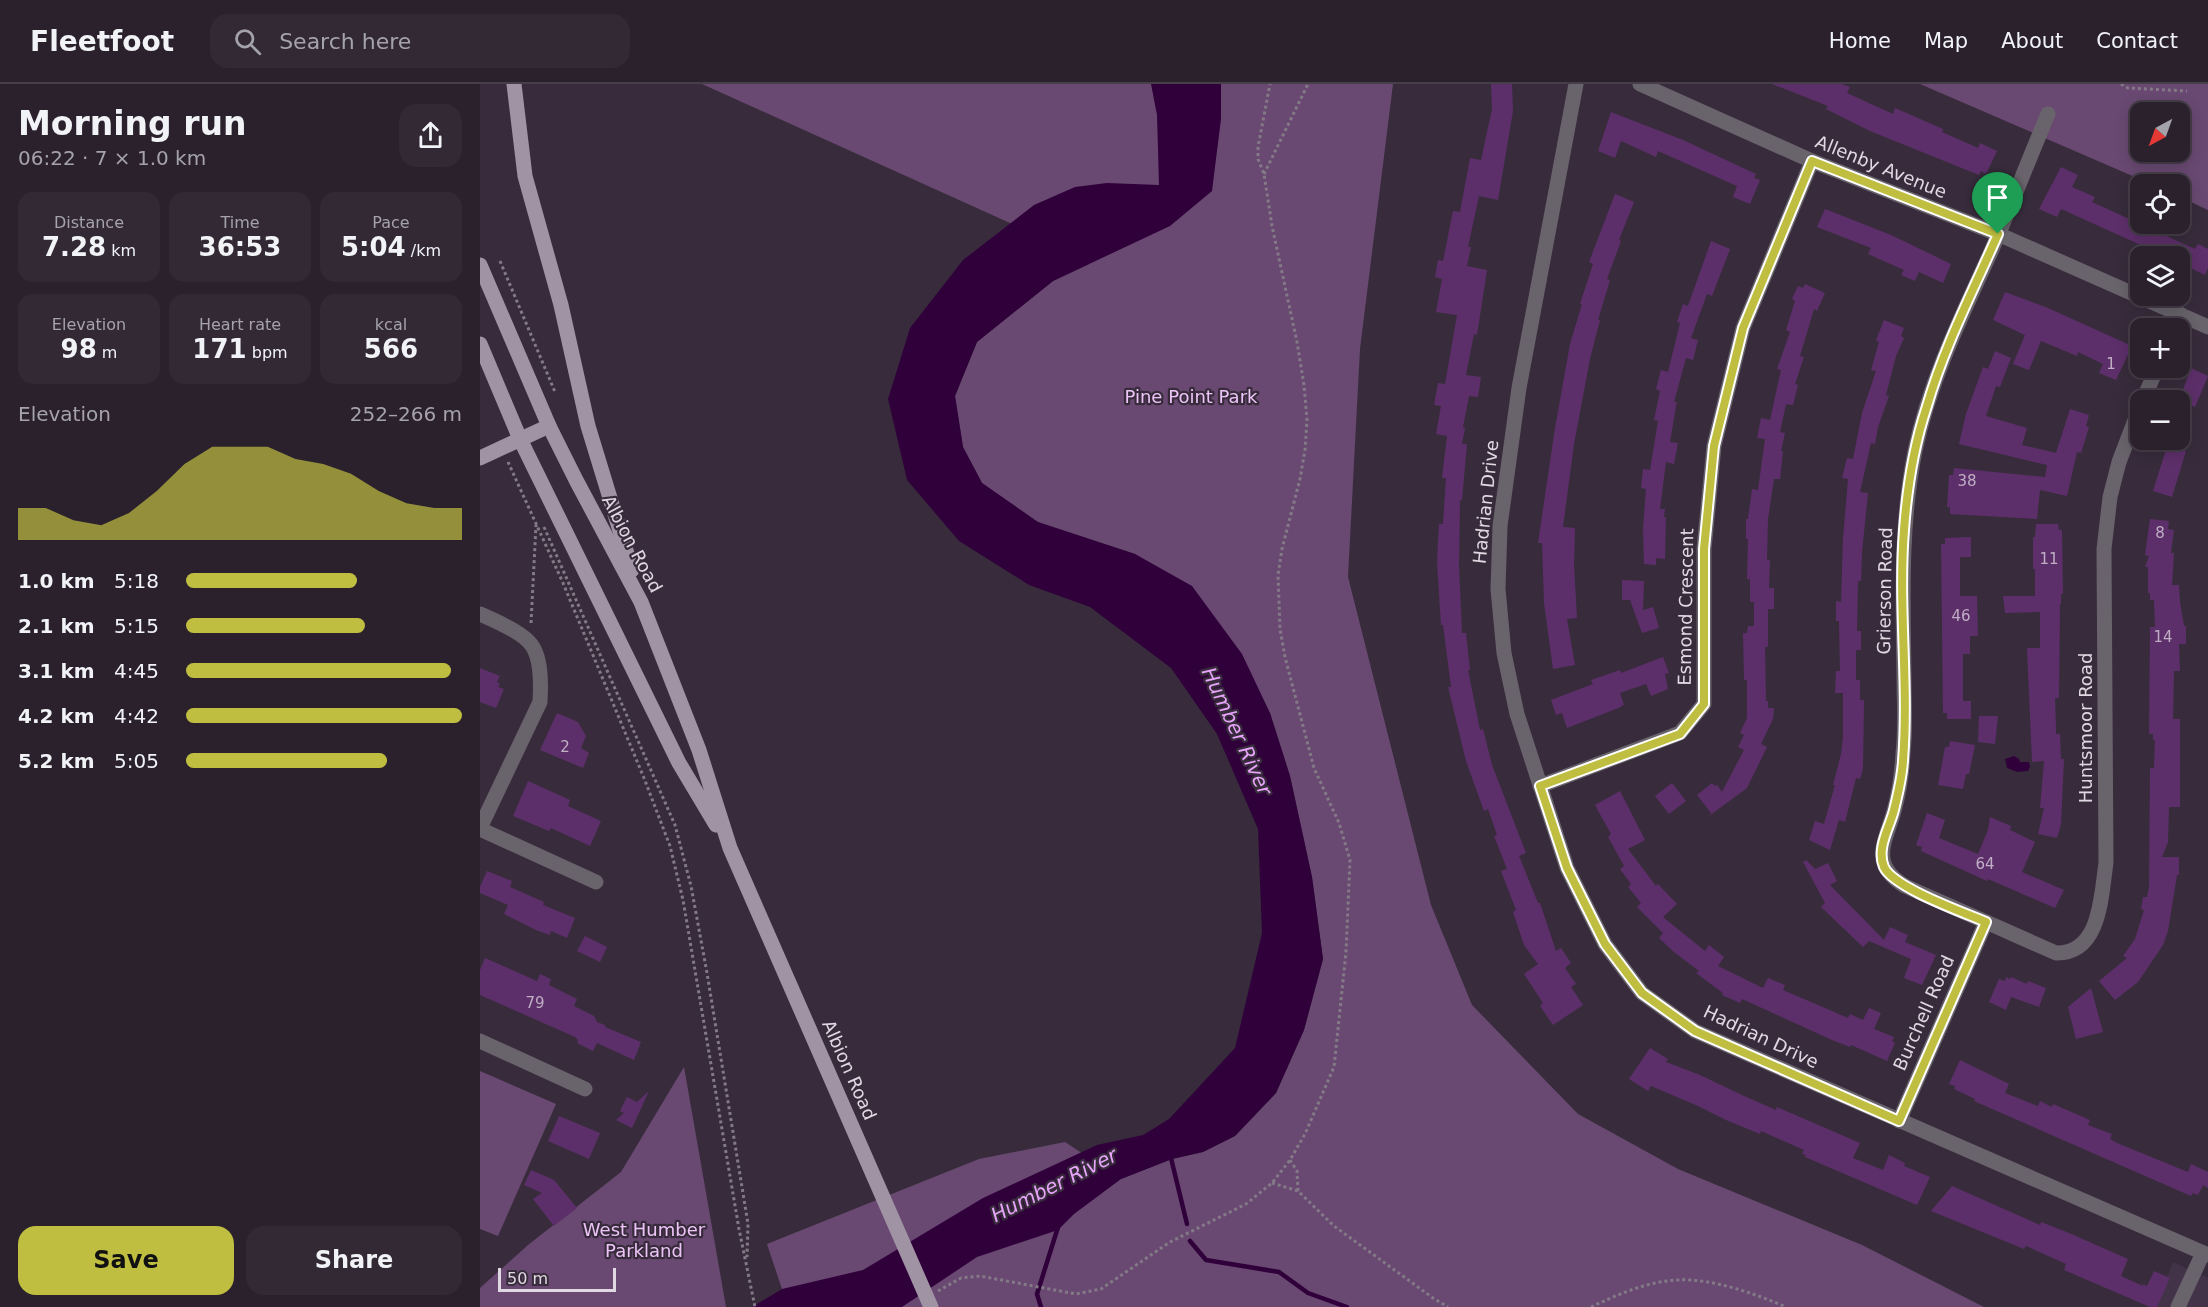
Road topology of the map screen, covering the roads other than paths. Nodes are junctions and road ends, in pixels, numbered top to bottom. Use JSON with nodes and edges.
{"nodes":[{"id":1,"x":514,"y":84,"type":"edge"},
{"id":2,"x":1576,"y":84,"type":"edge"},
{"id":3,"x":1640,"y":84,"type":"edge"},
{"id":4,"x":2048,"y":114,"type":"dead end"},
{"id":5,"x":1812,"y":161,"type":"junction"},
{"id":6,"x":1998,"y":234,"type":"junction"},
{"id":7,"x":480,"y":265,"type":"edge"},
{"id":8,"x":2171,"y":318,"type":"edge"},
{"id":9,"x":2190,"y":324,"type":"edge"},
{"id":10,"x":2208,"y":327,"type":"edge"},
{"id":11,"x":480,"y":344,"type":"edge"},
{"id":12,"x":549,"y":426,"type":"junction"},
{"id":13,"x":2130,"y":432,"type":"edge"},
{"id":14,"x":520,"y":439,"type":"junction"},
{"id":15,"x":480,"y":458,"type":"edge"},
{"id":16,"x":641,"y":602,"type":"junction"},
{"id":17,"x":480,"y":614,"type":"edge"},
{"id":18,"x":1540,"y":786,"type":"junction"},
{"id":19,"x":480,"y":829,"type":"edge"},
{"id":20,"x":730,"y":848,"type":"junction"},
{"id":21,"x":596,"y":882,"type":"dead end"},
{"id":22,"x":1986,"y":922,"type":"junction"},
{"id":23,"x":480,"y":1041,"type":"edge"},
{"id":24,"x":585,"y":1089,"type":"dead end"},
{"id":25,"x":1899,"y":1121,"type":"junction"},
{"id":26,"x":2205,"y":1254,"type":"edge"},
{"id":27,"x":931,"y":1301,"type":"edge"},
{"id":28,"x":2178,"y":1307,"type":"edge"}],
"edges":[{"from":1,"to":16,"type":"main road"},
{"from":2,"to":18,"type":"street","name":"Hadrian Drive"},
{"from":3,"to":5,"type":"street","name":"Allenby Avenue"},
{"from":4,"to":6,"type":"street","name":"Grierson Road"},
{"from":5,"to":6,"type":"street","name":"Allenby Avenue"},
{"from":5,"to":18,"type":"street","name":"Esmond Crescent"},
{"from":6,"to":8,"type":"street","name":"Allenby Avenue"},
{"from":6,"to":22,"type":"street","name":"Grierson Road"},
{"from":7,"to":12,"type":"main road","name":"Albion Road"},
{"from":9,"to":10,"type":"street","name":"Allenby Avenue"},
{"from":11,"to":14,"type":"main road","name":"Albion Road"},
{"from":12,"to":14,"type":"main road"},
{"from":12,"to":16,"type":"main road","name":"Albion Road"},
{"from":13,"to":22,"type":"street","name":"Huntsmoor Road"},
{"from":14,"to":15,"type":"main road"},
{"from":14,"to":20,"type":"main road","name":"Albion Road"},
{"from":16,"to":20,"type":"main road","name":"Albion Road"},
{"from":17,"to":19,"type":"street"},
{"from":18,"to":25,"type":"street","name":"Hadrian Drive"},
{"from":19,"to":21,"type":"street"},
{"from":20,"to":27,"type":"main road","name":"Albion Road"},
{"from":22,"to":25,"type":"street","name":"Burchell Road"},
{"from":23,"to":24,"type":"street"},
{"from":25,"to":26,"type":"street","name":"Hadrian Drive"},
{"from":26,"to":28,"type":"street"}]}
